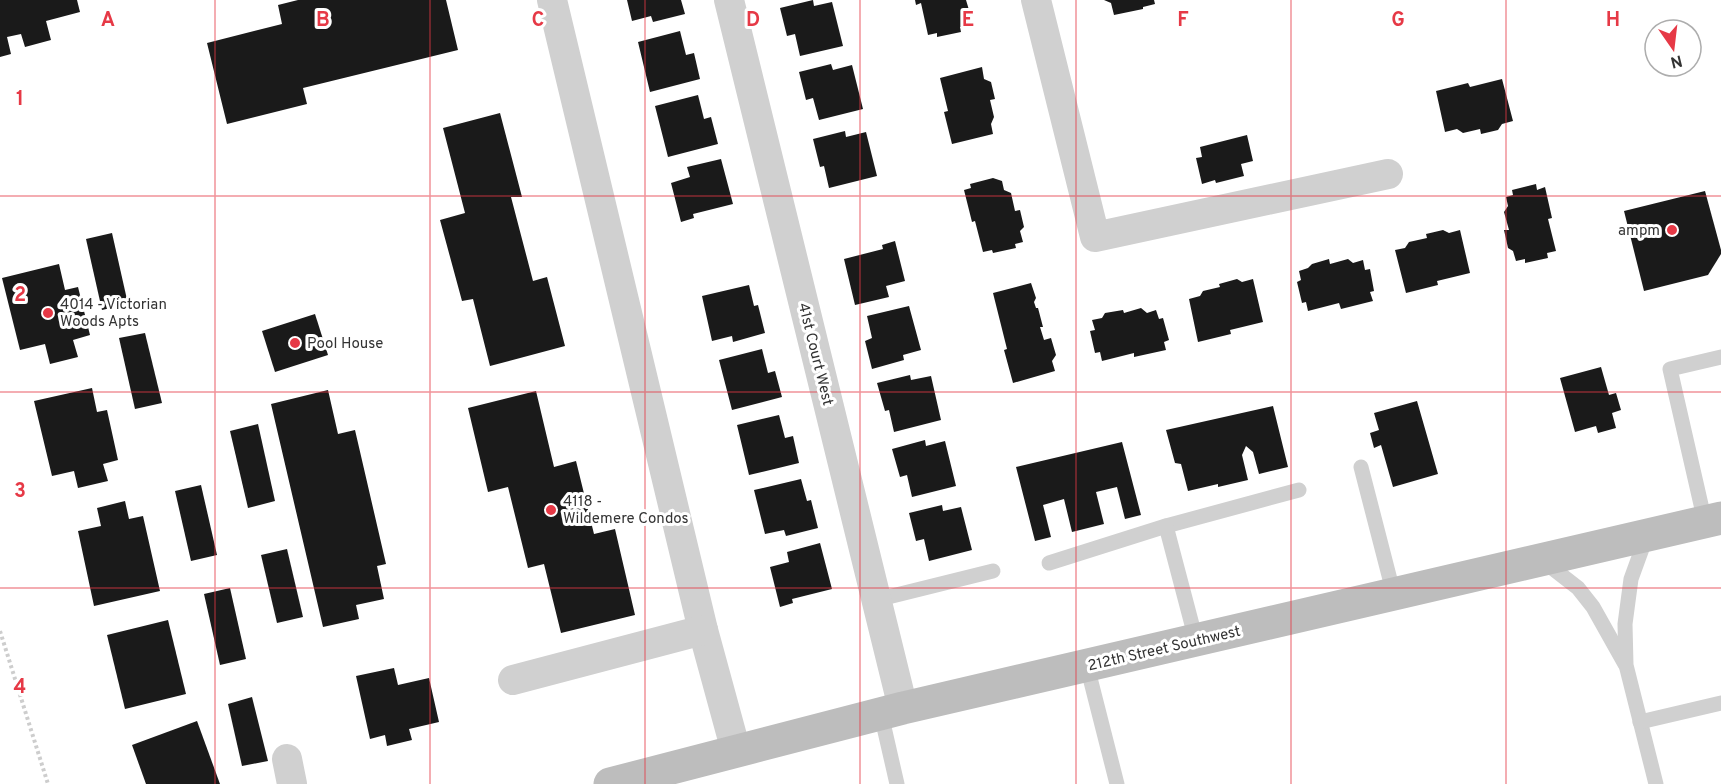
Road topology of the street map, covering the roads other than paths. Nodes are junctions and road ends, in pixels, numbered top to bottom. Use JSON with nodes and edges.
{"nodes":[{"id":1,"x":552,"y":0,"type":"edge"},
{"id":2,"x":729,"y":0,"type":"edge"},
{"id":3,"x":1036,"y":0,"type":"edge"},
{"id":4,"x":1388,"y":174,"type":"dead end"},
{"id":5,"x":1721,"y":357,"type":"edge"},
{"id":6,"x":1361,"y":467,"type":"dead end"},
{"id":7,"x":1299,"y":490,"type":"dead end"},
{"id":8,"x":1713,"y":520,"type":"edge"},
{"id":9,"x":1166,"y":526,"type":"junction"},
{"id":10,"x":1647,"y":535,"type":"junction"},
{"id":11,"x":1542,"y":560,"type":"junction"},
{"id":12,"x":1049,"y":563,"type":"dead end"},
{"id":13,"x":993,"y":570,"type":"dead end"},
{"id":14,"x":1394,"y":594,"type":"junction"},
{"id":15,"x":876,"y":600,"type":"junction"},
{"id":16,"x":703,"y":630,"type":"junction"},
{"id":17,"x":1196,"y":640,"type":"junction"},
{"id":18,"x":1626,"y":665,"type":"junction"},
{"id":19,"x":1087,"y":666,"type":"junction"},
{"id":20,"x":513,"y":680,"type":"dead end"},
{"id":21,"x":1721,"y":703,"type":"edge"},
{"id":22,"x":892,"y":711,"type":"junction"},
{"id":23,"x":1640,"y":722,"type":"junction"},
{"id":24,"x":736,"y":751,"type":"junction"},
{"id":25,"x":610,"y":784,"type":"edge"},
{"id":26,"x":897,"y":784,"type":"edge"},
{"id":27,"x":1117,"y":784,"type":"edge"},
{"id":28,"x":1656,"y":784,"type":"edge"}],
"edges":[{"from":1,"to":16,"type":"street"},
{"from":2,"to":15,"type":"street","name":"41st Court West"},
{"from":3,"to":4,"type":"street"},
{"from":5,"to":8,"type":"lane"},
{"from":6,"to":14,"type":"lane"},
{"from":7,"to":9,"type":"lane"},
{"from":8,"to":10,"type":"main road","name":"212th Street Southwest"},
{"from":9,"to":12,"type":"lane"},
{"from":9,"to":17,"type":"lane"},
{"from":10,"to":11,"type":"main road","name":"212th Street Southwest"},
{"from":10,"to":18,"type":"lane"},
{"from":11,"to":14,"type":"main road","name":"212th Street Southwest"},
{"from":11,"to":18,"type":"lane"},
{"from":13,"to":15,"type":"lane"},
{"from":14,"to":17,"type":"main road","name":"212th Street Southwest"},
{"from":15,"to":22,"type":"street","name":"41st Court West"},
{"from":16,"to":20,"type":"street"},
{"from":16,"to":24,"type":"street"},
{"from":17,"to":19,"type":"main road","name":"212th Street Southwest"},
{"from":18,"to":23,"type":"lane"},
{"from":19,"to":22,"type":"main road","name":"212th Street Southwest"},
{"from":19,"to":27,"type":"lane"},
{"from":21,"to":23,"type":"lane"},
{"from":22,"to":24,"type":"main road","name":"212th Street Southwest"},
{"from":22,"to":26,"type":"lane"},
{"from":23,"to":28,"type":"lane"},
{"from":24,"to":25,"type":"main road","name":"212th Street Southwest"}]}
